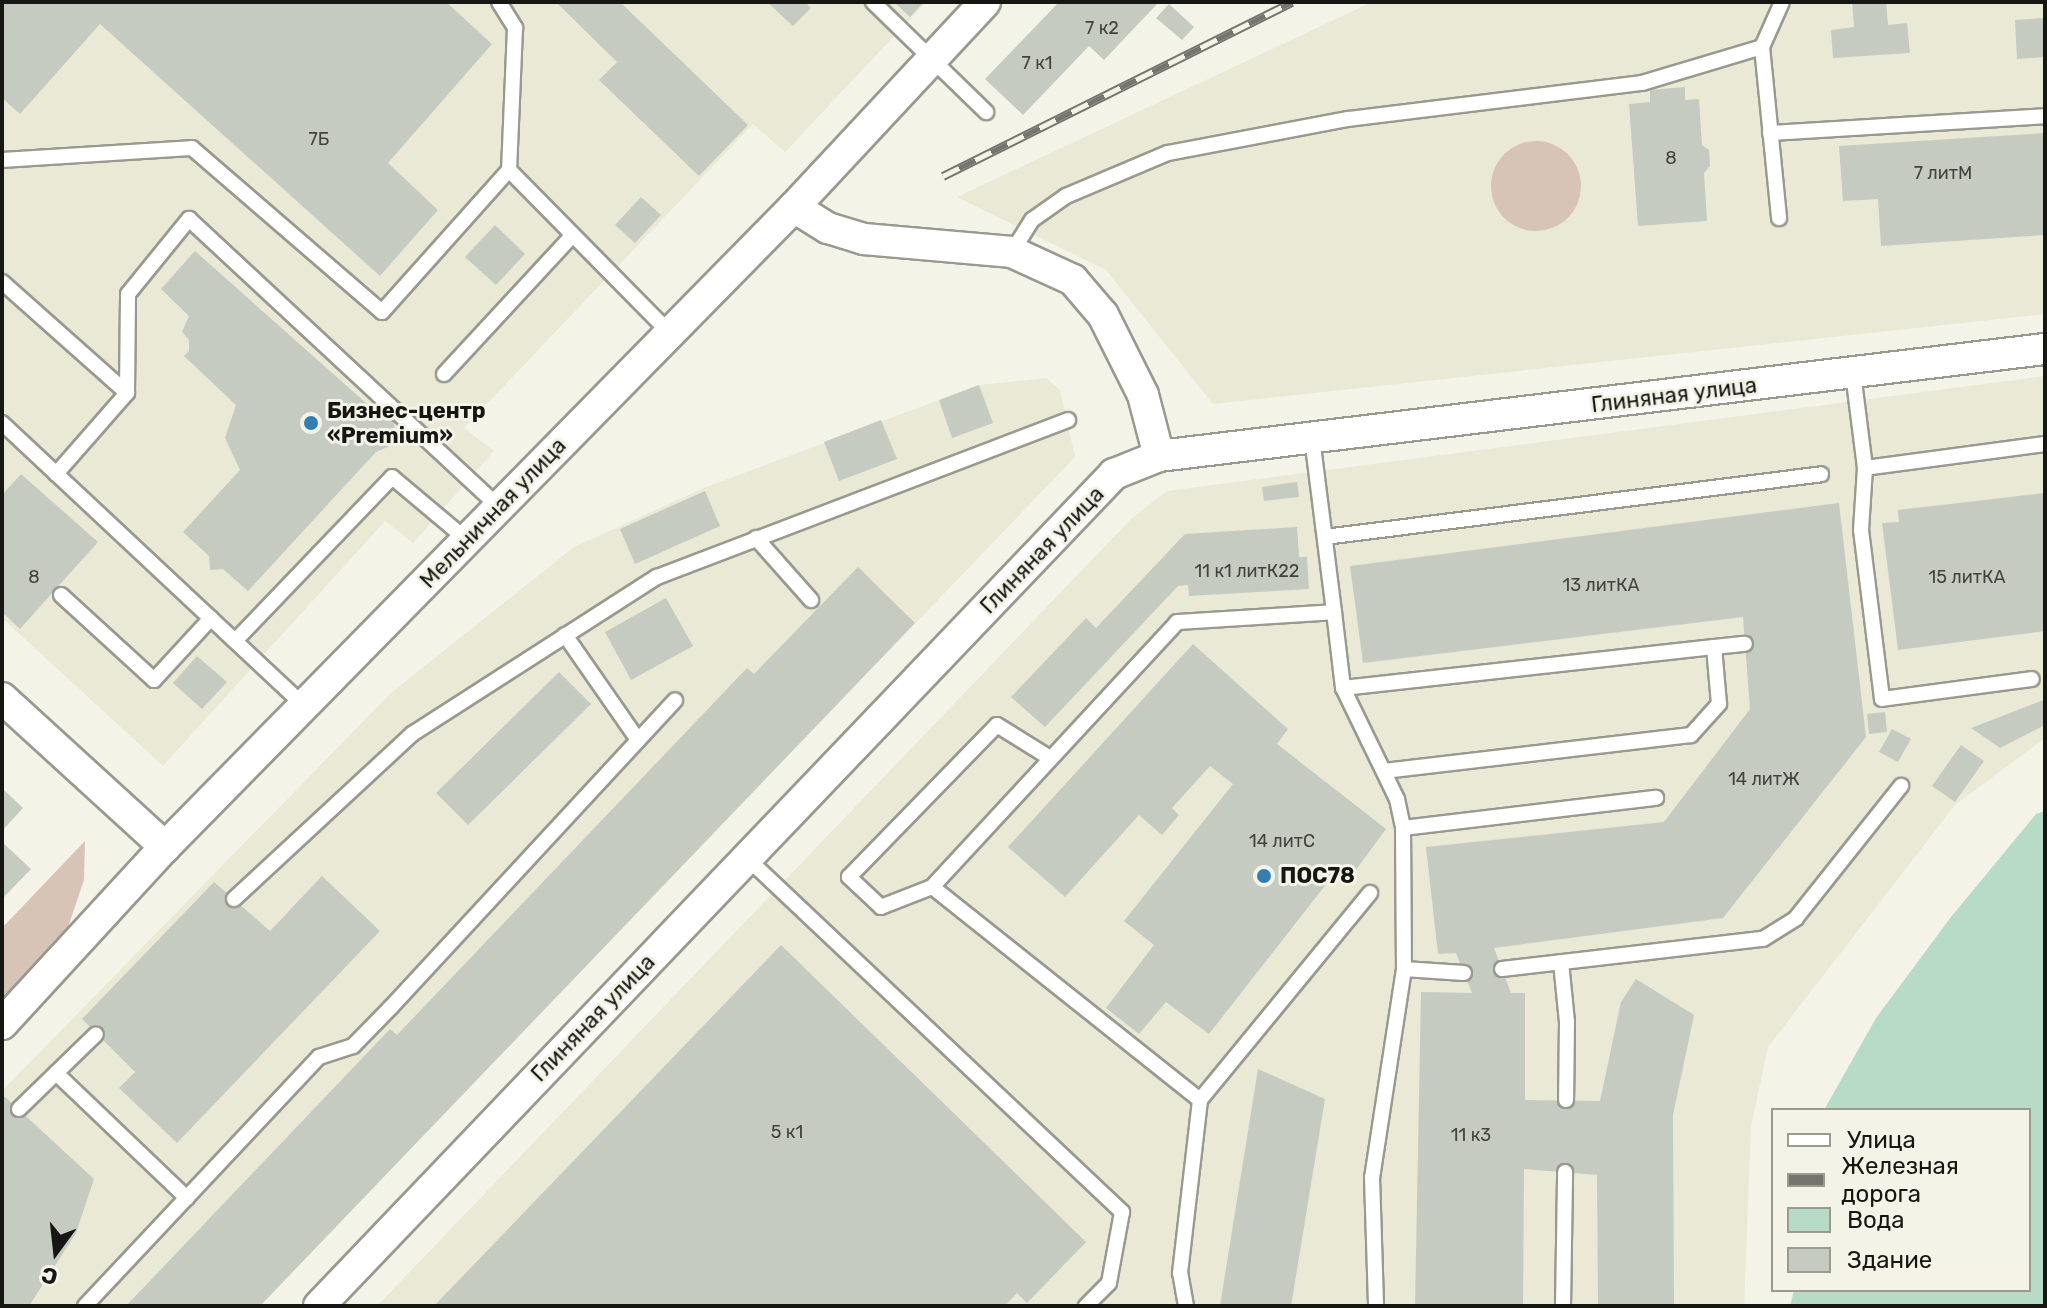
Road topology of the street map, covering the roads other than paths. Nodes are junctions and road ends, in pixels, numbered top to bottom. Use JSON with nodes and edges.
{"nodes":[{"id":1,"x":499,"y":2,"type":"edge"},
{"id":2,"x":873,"y":2,"type":"edge"},
{"id":3,"x":985,"y":2,"type":"edge"},
{"id":4,"x":1782,"y":2,"type":"edge"},
{"id":5,"x":1762,"y":47,"type":"junction"},
{"id":6,"x":932,"y":59,"type":"junction"},
{"id":7,"x":986,"y":112,"type":"dead end"},
{"id":8,"x":2045,"y":116,"type":"edge"},
{"id":9,"x":1770,"y":133,"type":"junction"},
{"id":10,"x":2,"y":160,"type":"edge"},
{"id":11,"x":509,"y":170,"type":"junction"},
{"id":12,"x":794,"y":207,"type":"junction"},
{"id":13,"x":1779,"y":218,"type":"dead end"},
{"id":14,"x":572,"y":236,"type":"junction"},
{"id":15,"x":1012,"y":252,"type":"junction"},
{"id":16,"x":2,"y":282,"type":"edge"},
{"id":17,"x":670,"y":333,"type":"junction"},
{"id":18,"x":2045,"y":349,"type":"edge"},
{"id":19,"x":1853,"y":373,"type":"junction"},
{"id":20,"x":444,"y":374,"type":"dead end"},
{"id":21,"x":127,"y":393,"type":"junction"},
{"id":22,"x":1068,"y":420,"type":"dead end"},
{"id":23,"x":2,"y":423,"type":"edge"},
{"id":24,"x":1312,"y":439,"type":"junction"},
{"id":25,"x":2045,"y":444,"type":"edge"},
{"id":26,"x":1159,"y":456,"type":"junction"},
{"id":27,"x":1865,"y":468,"type":"junction"},
{"id":28,"x":56,"y":474,"type":"junction"},
{"id":29,"x":1821,"y":474,"type":"dead end"},
{"id":30,"x":499,"y":507,"type":"junction"},
{"id":31,"x":1325,"y":537,"type":"junction"},
{"id":32,"x":756,"y":538,"type":"junction"},
{"id":33,"x":467,"y":540,"type":"junction"},
{"id":34,"x":61,"y":595,"type":"dead end"},
{"id":35,"x":811,"y":600,"type":"dead end"},
{"id":36,"x":1334,"y":612,"type":"junction"},
{"id":37,"x":211,"y":618,"type":"junction"},
{"id":38,"x":565,"y":635,"type":"junction"},
{"id":39,"x":235,"y":641,"type":"junction"},
{"id":40,"x":1745,"y":644,"type":"dead end"},
{"id":41,"x":1714,"y":647,"type":"junction"},
{"id":42,"x":2032,"y":679,"type":"dead end"},
{"id":43,"x":1343,"y":688,"type":"junction"},
{"id":44,"x":2,"y":698,"type":"edge"},
{"id":45,"x":675,"y":700,"type":"dead end"},
{"id":46,"x":304,"y":706,"type":"junction"},
{"id":47,"x":638,"y":740,"type":"junction"},
{"id":48,"x":1050,"y":758,"type":"junction"},
{"id":49,"x":1384,"y":771,"type":"junction"},
{"id":50,"x":1901,"y":786,"type":"dead end"},
{"id":51,"x":1656,"y":798,"type":"dead end"},
{"id":52,"x":1403,"y":828,"type":"junction"},
{"id":53,"x":165,"y":847,"type":"junction"},
{"id":54,"x":747,"y":858,"type":"junction"},
{"id":55,"x":932,"y":887,"type":"junction"},
{"id":56,"x":1370,"y":893,"type":"dead end"},
{"id":57,"x":234,"y":899,"type":"dead end"},
{"id":58,"x":1561,"y":962,"type":"junction"},
{"id":59,"x":1404,"y":969,"type":"junction"},
{"id":60,"x":1502,"y":969,"type":"dead end"},
{"id":61,"x":1464,"y":973,"type":"dead end"},
{"id":62,"x":2,"y":1024,"type":"edge"},
{"id":63,"x":96,"y":1034,"type":"dead end"},
{"id":64,"x":56,"y":1073,"type":"junction"},
{"id":65,"x":1200,"y":1100,"type":"junction"},
{"id":66,"x":1566,"y":1100,"type":"dead end"},
{"id":67,"x":19,"y":1109,"type":"dead end"},
{"id":68,"x":1565,"y":1172,"type":"dead end"},
{"id":69,"x":187,"y":1198,"type":"junction"},
{"id":70,"x":85,"y":1306,"type":"edge"},
{"id":71,"x":319,"y":1306,"type":"edge"},
{"id":72,"x":1086,"y":1306,"type":"edge"},
{"id":73,"x":1186,"y":1306,"type":"edge"},
{"id":74,"x":1376,"y":1306,"type":"edge"},
{"id":75,"x":1563,"y":1306,"type":"edge"}],
"edges":[{"from":1,"to":11,"type":"lane"},
{"from":2,"to":6,"type":"lane"},
{"from":3,"to":6,"type":"street","name":"Мельничная улица"},
{"from":4,"to":5,"type":"lane"},
{"from":5,"to":9,"type":"lane"},
{"from":5,"to":15,"type":"lane"},
{"from":6,"to":7,"type":"lane"},
{"from":6,"to":12,"type":"street","name":"Мельничная улица"},
{"from":8,"to":9,"type":"lane"},
{"from":9,"to":13,"type":"lane"},
{"from":10,"to":11,"type":"lane"},
{"from":11,"to":14,"type":"lane"},
{"from":12,"to":15,"type":"street"},
{"from":12,"to":17,"type":"street","name":"Мельничная улица"},
{"from":14,"to":17,"type":"lane"},
{"from":14,"to":20,"type":"lane"},
{"from":15,"to":26,"type":"street"},
{"from":16,"to":21,"type":"lane"},
{"from":17,"to":30,"type":"street","name":"Мельничная улица"},
{"from":18,"to":19,"type":"street","name":"Глиняная улица"},
{"from":19,"to":24,"type":"street","name":"Глиняная улица"},
{"from":19,"to":27,"type":"lane"},
{"from":21,"to":28,"type":"lane"},
{"from":21,"to":30,"type":"lane"},
{"from":22,"to":32,"type":"lane"},
{"from":23,"to":28,"type":"lane"},
{"from":24,"to":26,"type":"street","name":"Глиняная улица"},
{"from":24,"to":31,"type":"lane"},
{"from":25,"to":27,"type":"lane"},
{"from":26,"to":54,"type":"street","name":"Глиняная улица"},
{"from":27,"to":42,"type":"lane"},
{"from":28,"to":37,"type":"lane"},
{"from":29,"to":31,"type":"lane"},
{"from":30,"to":33,"type":"street","name":"Мельничная улица"},
{"from":31,"to":36,"type":"lane"},
{"from":32,"to":35,"type":"lane"},
{"from":32,"to":38,"type":"lane"},
{"from":33,"to":39,"type":"lane"},
{"from":33,"to":46,"type":"street","name":"Мельничная улица"},
{"from":34,"to":37,"type":"lane"},
{"from":36,"to":43,"type":"lane"},
{"from":36,"to":48,"type":"lane"},
{"from":37,"to":39,"type":"lane"},
{"from":38,"to":47,"type":"lane"},
{"from":38,"to":57,"type":"lane"},
{"from":39,"to":46,"type":"lane"},
{"from":40,"to":41,"type":"lane"},
{"from":41,"to":43,"type":"lane"},
{"from":41,"to":49,"type":"lane"},
{"from":43,"to":49,"type":"lane"},
{"from":44,"to":53,"type":"street"},
{"from":45,"to":47,"type":"lane"},
{"from":46,"to":53,"type":"street","name":"Мельничная улица"},
{"from":47,"to":69,"type":"lane"},
{"from":48,"to":55,"type":"lane"},
{"from":48,"to":55,"type":"lane"},
{"from":49,"to":52,"type":"lane"},
{"from":50,"to":58,"type":"lane"},
{"from":51,"to":52,"type":"lane"},
{"from":52,"to":59,"type":"lane"},
{"from":53,"to":62,"type":"street","name":"Мельничная улица"},
{"from":54,"to":71,"type":"street","name":"Глиняная улица"},
{"from":54,"to":72,"type":"lane"},
{"from":55,"to":65,"type":"lane"},
{"from":56,"to":65,"type":"lane"},
{"from":58,"to":60,"type":"lane"},
{"from":58,"to":66,"type":"lane"},
{"from":59,"to":61,"type":"lane"},
{"from":59,"to":74,"type":"lane"},
{"from":63,"to":64,"type":"lane"},
{"from":64,"to":67,"type":"lane"},
{"from":64,"to":69,"type":"lane"},
{"from":65,"to":73,"type":"lane"},
{"from":68,"to":75,"type":"lane"},
{"from":69,"to":70,"type":"lane"}]}
